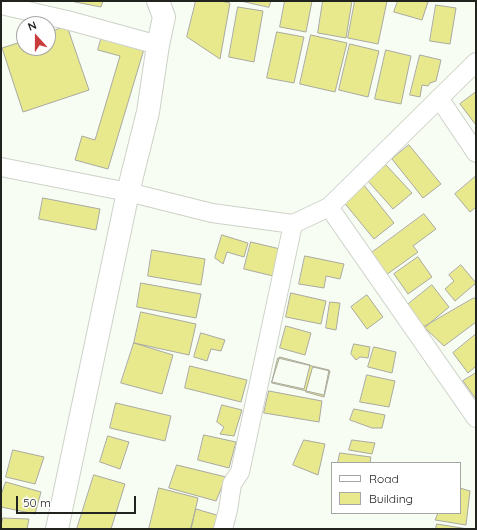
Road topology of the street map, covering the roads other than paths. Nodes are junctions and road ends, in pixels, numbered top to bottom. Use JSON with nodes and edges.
{"nodes":[{"id":1,"x":1,"y":5,"type":"edge"},
{"id":2,"x":163,"y":6,"type":"edge"},
{"id":3,"x":158,"y":45,"type":"junction"},
{"id":4,"x":476,"y":62,"type":"edge"},
{"id":5,"x":440,"y":98,"type":"junction"},
{"id":6,"x":476,"y":153,"type":"edge"},
{"id":7,"x":1,"y":167,"type":"edge"},
{"id":8,"x":128,"y":192,"type":"junction"},
{"id":9,"x":329,"y":207,"type":"junction"},
{"id":10,"x":293,"y":224,"type":"junction"},
{"id":11,"x":476,"y":418,"type":"edge"},
{"id":12,"x":57,"y":529,"type":"edge"},
{"id":13,"x":223,"y":529,"type":"edge"}],
"edges":[{"from":1,"to":3,"type":"street"},
{"from":2,"to":3,"type":"street"},
{"from":3,"to":8,"type":"street"},
{"from":4,"to":5,"type":"street"},
{"from":5,"to":6,"type":"street"},
{"from":5,"to":9,"type":"street"},
{"from":7,"to":8,"type":"street"},
{"from":8,"to":10,"type":"street"},
{"from":8,"to":12,"type":"street"},
{"from":9,"to":10,"type":"street"},
{"from":9,"to":11,"type":"street"},
{"from":10,"to":13,"type":"street"}]}
